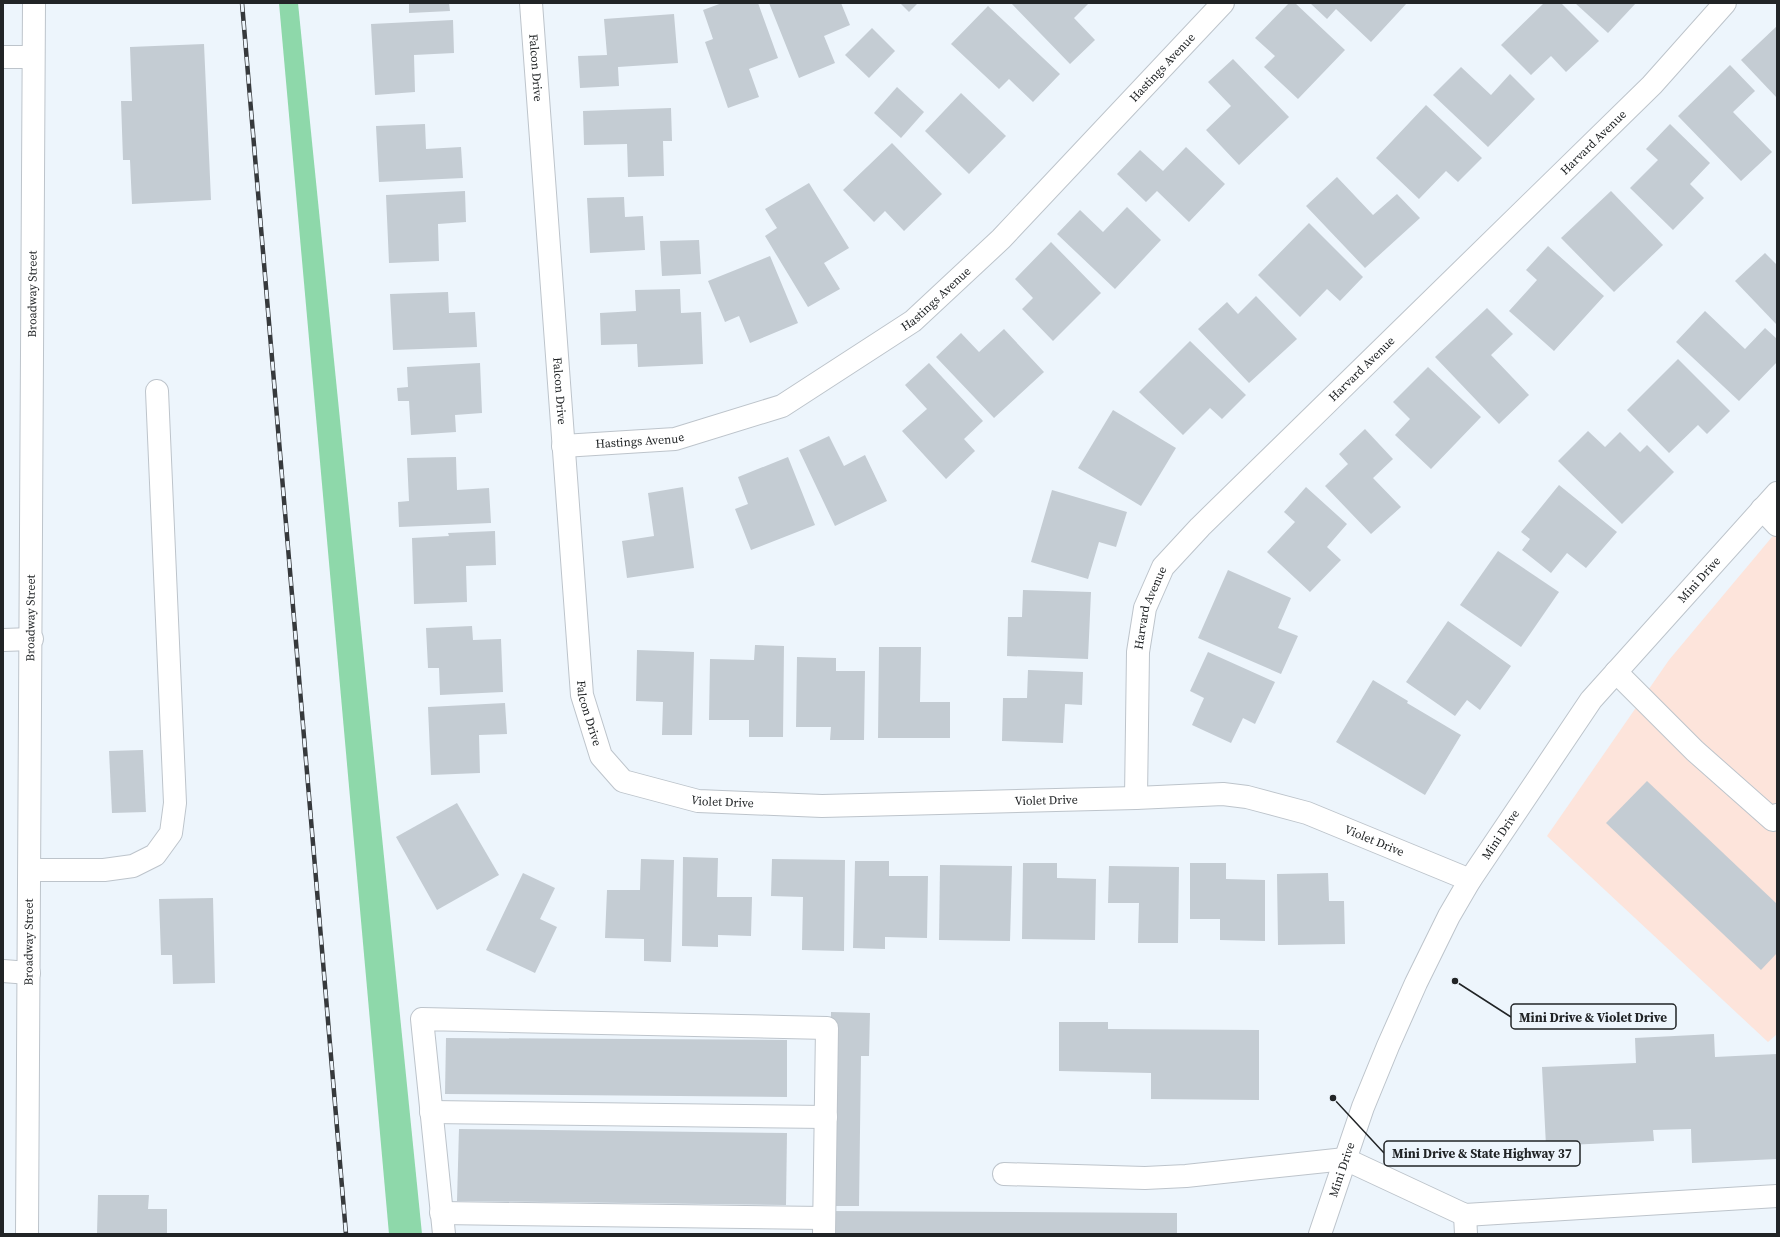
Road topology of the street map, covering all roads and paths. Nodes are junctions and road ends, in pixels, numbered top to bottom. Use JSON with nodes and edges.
{"nodes":[{"id":1,"x":34,"y":3,"type":"edge"},
{"id":2,"x":531,"y":3,"type":"edge"},
{"id":3,"x":1223,"y":3,"type":"edge"},
{"id":4,"x":1725,"y":3,"type":"edge"},
{"id":5,"x":3,"y":57,"type":"edge"},
{"id":6,"x":33,"y":57,"type":"junction"},
{"id":7,"x":157,"y":392,"type":"dead end"},
{"id":8,"x":563,"y":446,"type":"junction"},
{"id":9,"x":1777,"y":492,"type":"edge"},
{"id":10,"x":1762,"y":509,"type":"junction"},
{"id":11,"x":1777,"y":525,"type":"edge"},
{"id":12,"x":32,"y":639,"type":"junction"},
{"id":13,"x":3,"y":640,"type":"edge"},
{"id":14,"x":1616,"y":672,"type":"junction"},
{"id":15,"x":614,"y":771,"type":"joint"},
{"id":16,"x":1136,"y":798,"type":"junction"},
{"id":17,"x":1777,"y":815,"type":"edge"},
{"id":18,"x":30,"y":870,"type":"junction"},
{"id":19,"x":1470,"y":880,"type":"junction"},
{"id":20,"x":3,"y":971,"type":"edge"},
{"id":21,"x":29,"y":973,"type":"junction"},
{"id":22,"x":431,"y":1112,"type":"junction"},
{"id":23,"x":826,"y":1117,"type":"junction"},
{"id":24,"x":1345,"y":1159,"type":"junction"},
{"id":25,"x":1004,"y":1174,"type":"dead end"},
{"id":26,"x":1777,"y":1196,"type":"edge"},
{"id":27,"x":442,"y":1213,"type":"junction"},
{"id":28,"x":1466,"y":1225,"type":"edge"},
{"id":29,"x":824,"y":1226,"type":"edge"},
{"id":30,"x":27,"y":1234,"type":"edge"},
{"id":31,"x":444,"y":1234,"type":"edge"},
{"id":32,"x":1320,"y":1234,"type":"edge"}],
"edges":[{"from":1,"to":6,"type":"street","name":"Broadway Street"},
{"from":2,"to":8,"type":"street","name":"Falcon Drive"},
{"from":3,"to":8,"type":"street","name":"Hastings Avenue"},
{"from":4,"to":16,"type":"street","name":"Harvard Avenue"},
{"from":5,"to":6,"type":"street"},
{"from":6,"to":12,"type":"street","name":"Broadway Street"},
{"from":7,"to":18,"type":"street"},
{"from":8,"to":15,"type":"street","name":"Falcon Drive"},
{"from":9,"to":10,"type":"street","name":"Mini Drive"},
{"from":10,"to":11,"type":"street"},
{"from":10,"to":14,"type":"street","name":"Mini Drive"},
{"from":12,"to":13,"type":"street"},
{"from":12,"to":18,"type":"street","name":"Broadway Street"},
{"from":14,"to":17,"type":"street"},
{"from":14,"to":19,"type":"street","name":"Mini Drive"},
{"from":15,"to":16,"type":"street","name":"Violet Drive"},
{"from":16,"to":19,"type":"street","name":"Violet Drive"},
{"from":18,"to":21,"type":"street","name":"Broadway Street"},
{"from":19,"to":24,"type":"street","name":"Mini Drive"},
{"from":20,"to":21,"type":"street"},
{"from":21,"to":30,"type":"street","name":"Broadway Street"},
{"from":22,"to":23,"type":"street"},
{"from":22,"to":23,"type":"street"},
{"from":22,"to":27,"type":"street"},
{"from":23,"to":29,"type":"street"},
{"from":24,"to":25,"type":"street"},
{"from":24,"to":28,"type":"street"},
{"from":24,"to":32,"type":"street","name":"Mini Drive"},
{"from":26,"to":28,"type":"street"},
{"from":27,"to":29,"type":"street"},
{"from":27,"to":31,"type":"street"}]}
